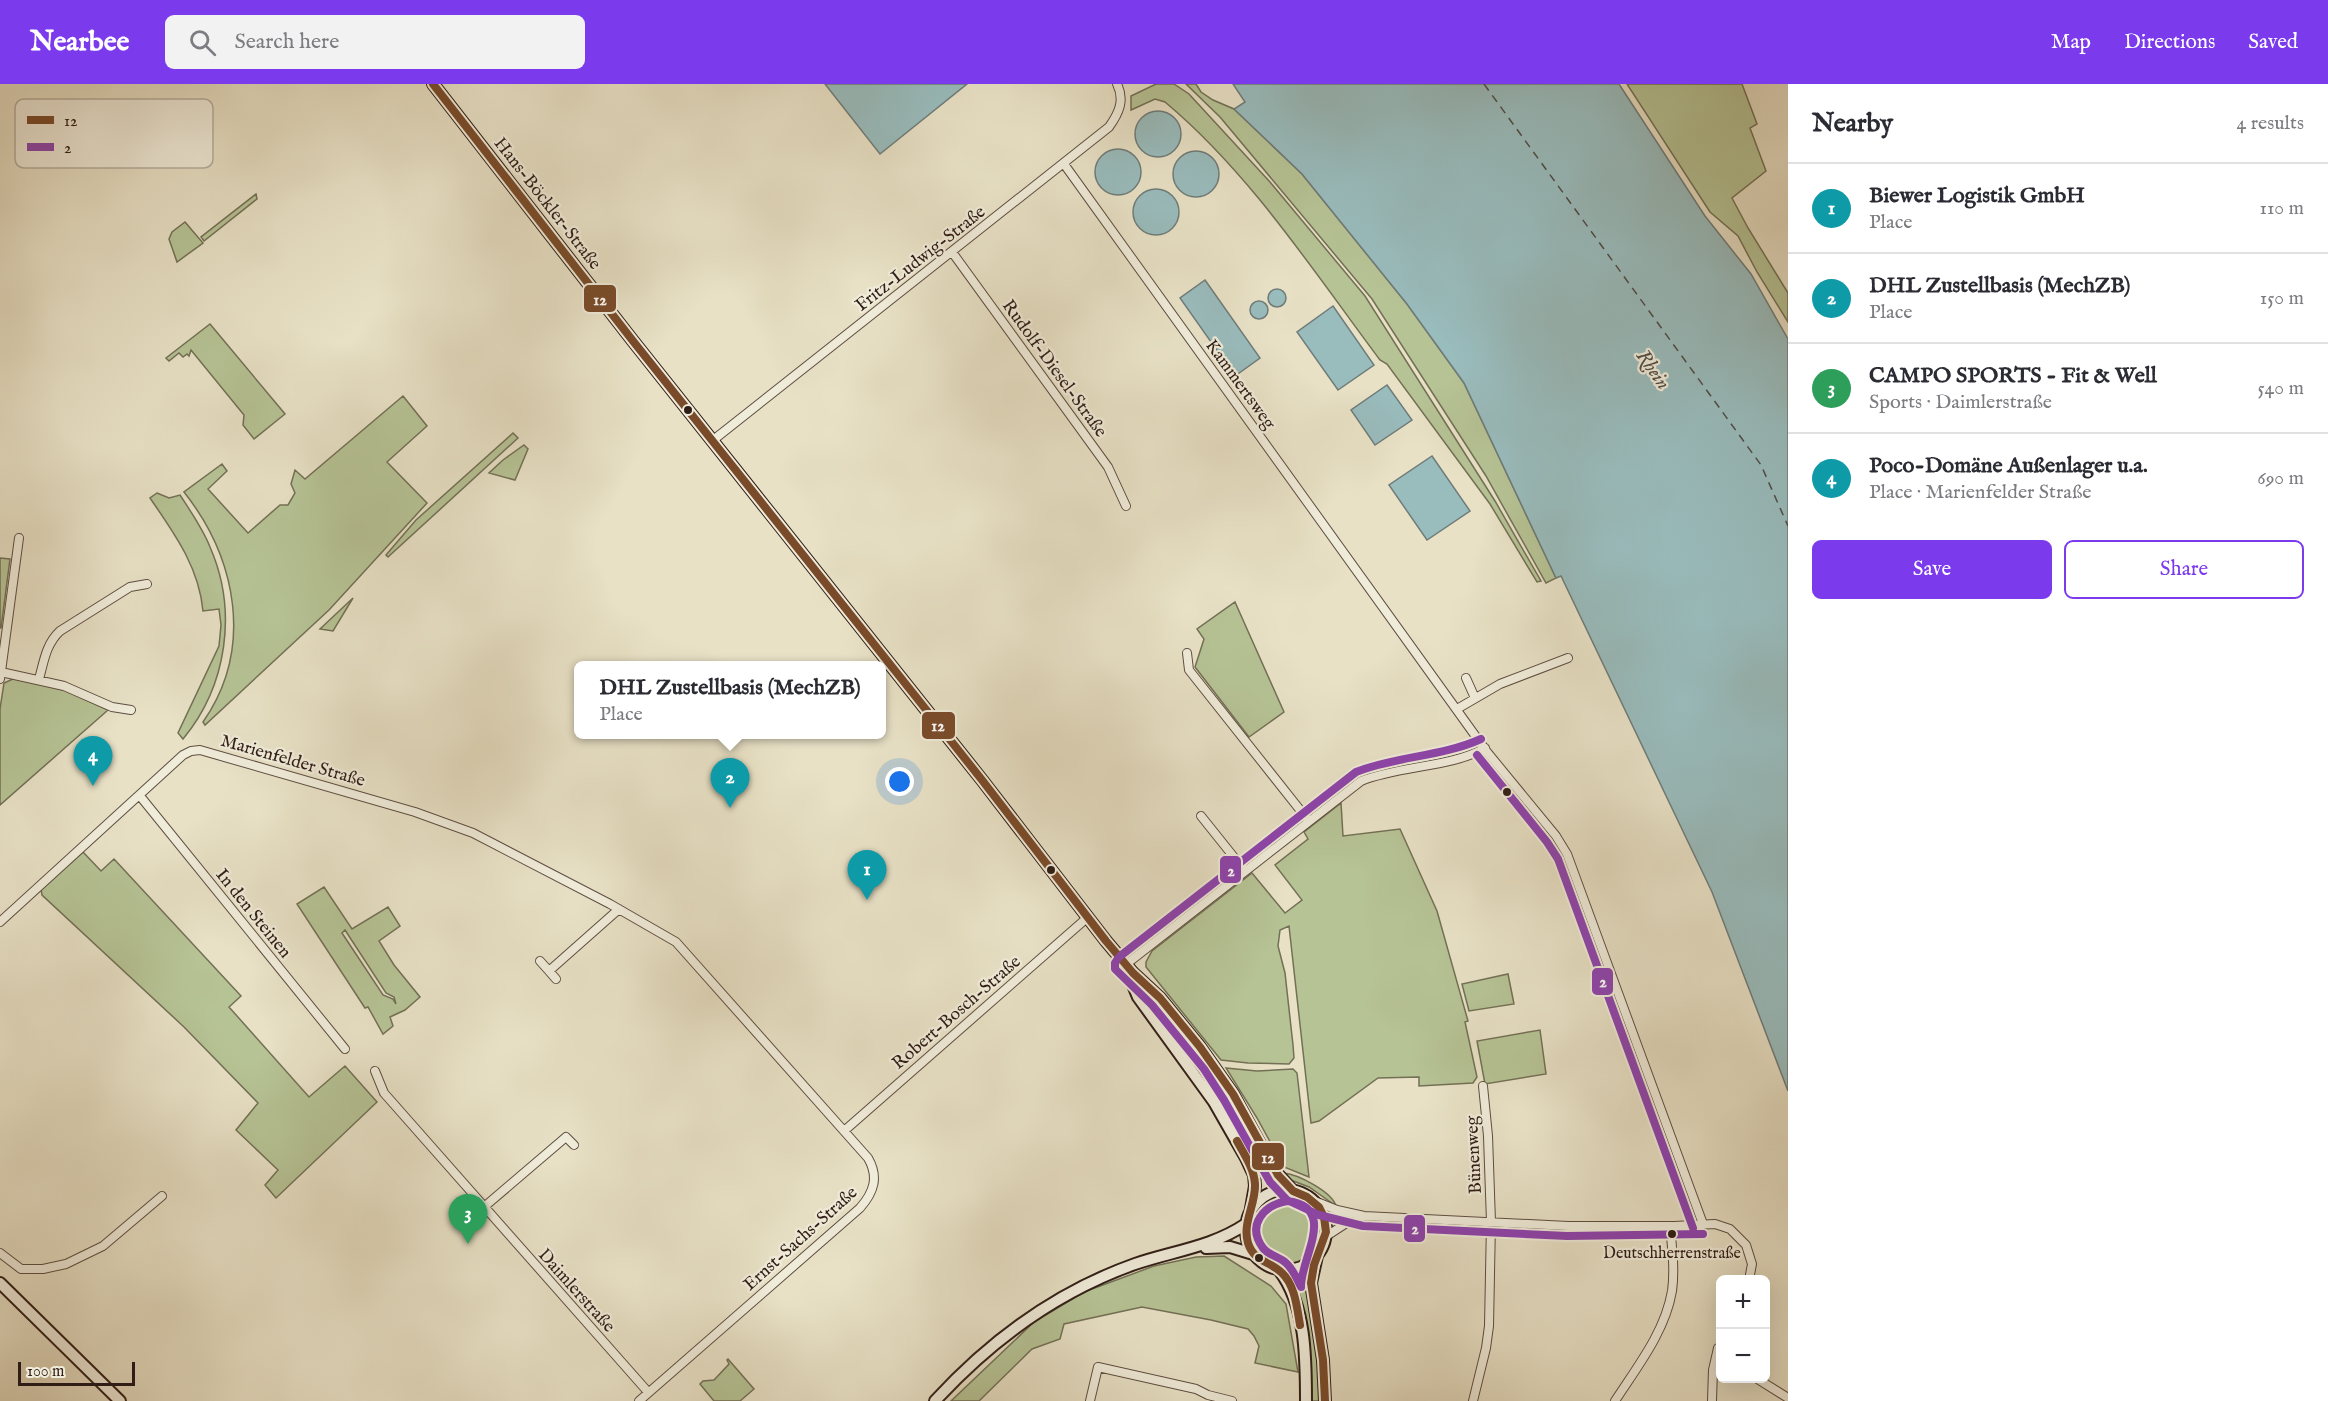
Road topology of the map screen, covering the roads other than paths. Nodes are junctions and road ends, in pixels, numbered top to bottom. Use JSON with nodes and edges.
{"nodes":[{"id":1,"x":433,"y":84,"type":"edge"},
{"id":2,"x":1117,"y":84,"type":"edge"},
{"id":3,"x":1064,"y":164,"type":"junction"},
{"id":4,"x":952,"y":252,"type":"junction"},
{"id":5,"x":712,"y":441,"type":"junction"},
{"id":6,"x":1126,"y":506,"type":"dead end"},
{"id":7,"x":18,"y":538,"type":"dead end"},
{"id":8,"x":147,"y":584,"type":"dead end"},
{"id":9,"x":1187,"y":653,"type":"dead end"},
{"id":10,"x":1568,"y":658,"type":"dead end"},
{"id":11,"x":886,"y":661,"type":"edge"},
{"id":12,"x":886,"y":661,"type":"edge"},
{"id":13,"x":1,"y":676,"type":"edge"},
{"id":14,"x":1466,"y":678,"type":"dead end"},
{"id":15,"x":39,"y":679,"type":"junction"},
{"id":16,"x":1474,"y":699,"type":"junction"},
{"id":17,"x":1458,"y":709,"type":"junction"},
{"id":18,"x":132,"y":710,"type":"dead end"},
{"id":19,"x":1485,"y":748,"type":"junction"},
{"id":20,"x":140,"y":796,"type":"junction"},
{"id":21,"x":1201,"y":816,"type":"dead end"},
{"id":22,"x":1308,"y":820,"type":"junction"},
{"id":23,"x":1245,"y":871,"type":"junction"},
{"id":24,"x":619,"y":909,"type":"junction"},
{"id":25,"x":1088,"y":917,"type":"junction"},
{"id":26,"x":0,"y":922,"type":"edge"},
{"id":27,"x":676,"y":942,"type":"joint"},
{"id":28,"x":540,"y":961,"type":"dead end"},
{"id":29,"x":1125,"y":965,"type":"junction"},
{"id":30,"x":549,"y":971,"type":"junction"},
{"id":31,"x":556,"y":979,"type":"dead end"},
{"id":32,"x":345,"y":1049,"type":"dead end"},
{"id":33,"x":375,"y":1071,"type":"dead end"},
{"id":34,"x":1483,"y":1086,"type":"dead end"},
{"id":35,"x":844,"y":1131,"type":"junction"},
{"id":36,"x":574,"y":1145,"type":"dead end"},
{"id":37,"x":1293,"y":1191,"type":"junction"},
{"id":38,"x":162,"y":1196,"type":"dead end"},
{"id":39,"x":1312,"y":1200,"type":"junction"},
{"id":40,"x":484,"y":1207,"type":"junction"},
{"id":41,"x":1364,"y":1216,"type":"junction"},
{"id":42,"x":1248,"y":1219,"type":"junction"},
{"id":43,"x":1491,"y":1222,"type":"junction"},
{"id":44,"x":1703,"y":1224,"type":"junction"},
{"id":45,"x":1670,"y":1226,"type":"junction"},
{"id":46,"x":1325,"y":1237,"type":"junction"},
{"id":47,"x":1194,"y":1248,"type":"junction"},
{"id":48,"x":0,"y":1253,"type":"edge"},
{"id":49,"x":1253,"y":1254,"type":"junction"},
{"id":50,"x":1317,"y":1256,"type":"junction"},
{"id":51,"x":1279,"y":1270,"type":"junction"},
{"id":52,"x":1749,"y":1275,"type":"edge"},
{"id":53,"x":0,"y":1282,"type":"edge"},
{"id":54,"x":1716,"y":1362,"type":"edge"},
{"id":55,"x":1764,"y":1383,"type":"edge"},
{"id":56,"x":648,"y":1392,"type":"junction"},
{"id":57,"x":1788,"y":1398,"type":"edge"},
{"id":58,"x":120,"y":1401,"type":"edge"},
{"id":59,"x":639,"y":1401,"type":"edge"},
{"id":60,"x":935,"y":1401,"type":"edge"},
{"id":61,"x":1090,"y":1401,"type":"edge"},
{"id":62,"x":1232,"y":1401,"type":"edge"},
{"id":63,"x":1306,"y":1401,"type":"edge"},
{"id":64,"x":1324,"y":1401,"type":"edge"},
{"id":65,"x":1473,"y":1401,"type":"edge"},
{"id":66,"x":1615,"y":1401,"type":"edge"},
{"id":67,"x":1712,"y":1401,"type":"edge"}],
"edges":[{"from":1,"to":5,"type":"main road","name":"Hans-Böckler-Straße"},
{"from":2,"to":3,"type":"street","name":"Fritz-Ludwig-Straße"},
{"from":3,"to":4,"type":"street","name":"Fritz-Ludwig-Straße"},
{"from":3,"to":17,"type":"street","name":"Kammertsweg"},
{"from":4,"to":5,"type":"street","name":"Fritz-Ludwig-Straße"},
{"from":4,"to":6,"type":"street","name":"Rudolf-Diesel-Straße"},
{"from":5,"to":11,"type":"main road","name":"Hans-Böckler-Straße"},
{"from":7,"to":13,"type":"street"},
{"from":8,"to":15,"type":"street"},
{"from":9,"to":22,"type":"street"},
{"from":10,"to":16,"type":"street"},
{"from":12,"to":25,"type":"main road","name":"Hans-Böckler-Straße"},
{"from":13,"to":15,"type":"street"},
{"from":14,"to":16,"type":"street"},
{"from":15,"to":18,"type":"street"},
{"from":16,"to":17,"type":"street"},
{"from":17,"to":19,"type":"street","name":"Kammertsweg"},
{"from":19,"to":22,"type":"street"},
{"from":19,"to":44,"type":"street","name":"Kammertsweg"},
{"from":20,"to":24,"type":"street","name":"Marienfelder Straße"},
{"from":20,"to":26,"type":"street","name":"Marienfelder Straße"},
{"from":20,"to":32,"type":"street","name":"In den Steinen"},
{"from":21,"to":23,"type":"street"},
{"from":22,"to":23,"type":"street"},
{"from":23,"to":29,"type":"street"},
{"from":24,"to":27,"type":"street","name":"Marienfelder Straße"},
{"from":24,"to":30,"type":"street"},
{"from":25,"to":29,"type":"main road","name":"Hans-Böckler-Straße"},
{"from":25,"to":35,"type":"street","name":"Robert-Bosch-Straße"},
{"from":27,"to":35,"type":"street","name":"Ernst-Sachs-Straße"},
{"from":28,"to":30,"type":"street"},
{"from":29,"to":37,"type":"main road","name":"Hans-Böckler-Straße"},
{"from":29,"to":42,"type":"main road","name":"Hans-Böckler-Straße"},
{"from":30,"to":31,"type":"street"},
{"from":33,"to":40,"type":"street","name":"Daimlerstraße"},
{"from":34,"to":43,"type":"street","name":"Bünenweg"},
{"from":35,"to":56,"type":"street","name":"Ernst-Sachs-Straße"},
{"from":36,"to":40,"type":"street"},
{"from":37,"to":39,"type":"main road"},
{"from":37,"to":42,"type":"main road"},
{"from":38,"to":48,"type":"street"},
{"from":39,"to":41,"type":"street"},
{"from":39,"to":46,"type":"main road"},
{"from":40,"to":56,"type":"street","name":"Daimlerstraße"},
{"from":41,"to":43,"type":"street"},
{"from":41,"to":46,"type":"street"},
{"from":42,"to":47,"type":"main road"},
{"from":42,"to":49,"type":"main road"},
{"from":43,"to":45,"type":"street"},
{"from":43,"to":65,"type":"street","name":"Bünenweg"},
{"from":44,"to":45,"type":"street"},
{"from":44,"to":52,"type":"street"},
{"from":45,"to":66,"type":"street"},
{"from":46,"to":50,"type":"main road"},
{"from":47,"to":49,"type":"main road"},
{"from":47,"to":60,"type":"main road"},
{"from":49,"to":51,"type":"main road"},
{"from":50,"to":51,"type":"main road"},
{"from":50,"to":64,"type":"main road"},
{"from":51,"to":63,"type":"main road"},
{"from":53,"to":58,"type":"main road"},
{"from":54,"to":67,"type":"street"},
{"from":55,"to":57,"type":"street"},
{"from":56,"to":59,"type":"street","name":"Ernst-Sachs-Straße"},
{"from":61,"to":62,"type":"street"}]}
